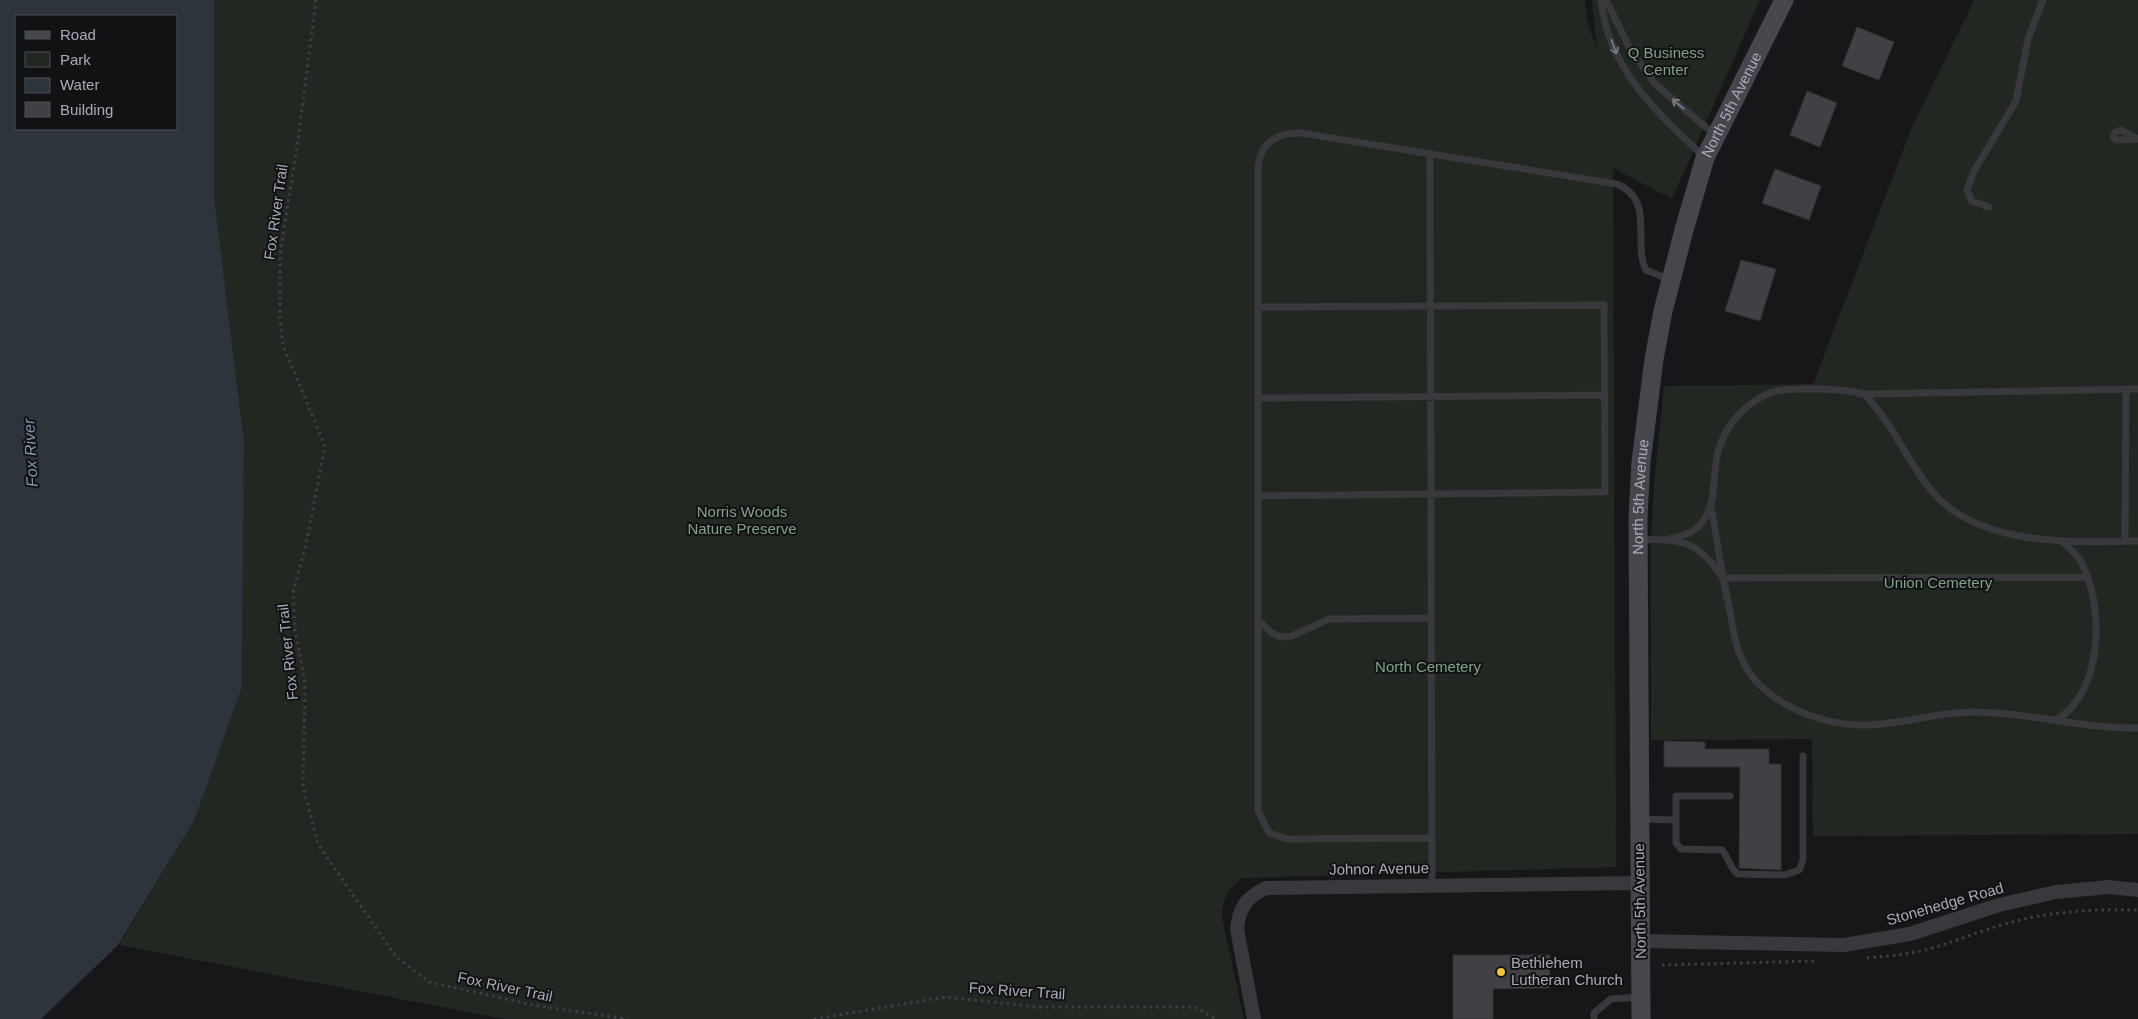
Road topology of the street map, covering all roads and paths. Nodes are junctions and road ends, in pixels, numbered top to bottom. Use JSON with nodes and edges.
{"nodes":[{"id":1,"x":316,"y":0,"type":"edge"},
{"id":2,"x":1601,"y":0,"type":"edge"},
{"id":3,"x":1606,"y":0,"type":"edge"},
{"id":4,"x":1784,"y":0,"type":"edge"},
{"id":5,"x":2043,"y":0,"type":"edge"},
{"id":6,"x":1716,"y":135,"type":"junction"},
{"id":7,"x":1430,"y":154,"type":"junction"},
{"id":8,"x":1705,"y":158,"type":"junction"},
{"id":9,"x":1989,"y":207,"type":"dead end"},
{"id":10,"x":1671,"y":280,"type":"junction"},
{"id":11,"x":1258,"y":307,"type":"junction"},
{"id":12,"x":1430,"y":307,"type":"junction"},
{"id":13,"x":2126,"y":389,"type":"junction"},
{"id":14,"x":2138,"y":389,"type":"edge"},
{"id":15,"x":1864,"y":394,"type":"junction"},
{"id":16,"x":1605,"y":395,"type":"junction"},
{"id":17,"x":1431,"y":397,"type":"junction"},
{"id":18,"x":1258,"y":398,"type":"junction"},
{"id":19,"x":1431,"y":495,"type":"junction"},
{"id":20,"x":1258,"y":496,"type":"junction"},
{"id":21,"x":1711,"y":505,"type":"junction"},
{"id":22,"x":1669,"y":539,"type":"junction"},
{"id":23,"x":1638,"y":540,"type":"junction"},
{"id":24,"x":2061,"y":541,"type":"junction"},
{"id":25,"x":2125,"y":541,"type":"junction"},
{"id":26,"x":2138,"y":541,"type":"edge"},
{"id":27,"x":2088,"y":577,"type":"junction"},
{"id":28,"x":1723,"y":578,"type":"junction"},
{"id":29,"x":1431,"y":618,"type":"junction"},
{"id":30,"x":1258,"y":620,"type":"junction"},
{"id":31,"x":2056,"y":720,"type":"junction"},
{"id":32,"x":2138,"y":728,"type":"edge"},
{"id":33,"x":1802,"y":756,"type":"dead end"},
{"id":34,"x":1730,"y":796,"type":"dead end"},
{"id":35,"x":1639,"y":819,"type":"junction"},
{"id":36,"x":1676,"y":820,"type":"junction"},
{"id":37,"x":1432,"y":838,"type":"junction"},
{"id":38,"x":1639,"y":882,"type":"junction"},
{"id":39,"x":1432,"y":884,"type":"junction"},
{"id":40,"x":2138,"y":890,"type":"edge"},
{"id":41,"x":1640,"y":941,"type":"junction"},
{"id":42,"x":1641,"y":997,"type":"junction"},
{"id":43,"x":627,"y":1019,"type":"edge"},
{"id":44,"x":814,"y":1019,"type":"edge"},
{"id":45,"x":1216,"y":1019,"type":"edge"},
{"id":46,"x":1254,"y":1019,"type":"edge"},
{"id":47,"x":1594,"y":1019,"type":"edge"},
{"id":48,"x":1641,"y":1019,"type":"edge"}],
"edges":[{"from":1,"to":43,"type":"path","name":"Fox River Trail"},
{"from":2,"to":8,"type":"lane","one_way":true},
{"from":6,"to":3,"type":"lane","one_way":true},
{"from":4,"to":6,"type":"main road","name":"North 5th Avenue"},
{"from":5,"to":9,"type":"lane"},
{"from":6,"to":8,"type":"main road","name":"North 5th Avenue"},
{"from":7,"to":10,"type":"lane"},
{"from":7,"to":11,"type":"lane"},
{"from":7,"to":12,"type":"lane"},
{"from":8,"to":10,"type":"main road","name":"North 5th Avenue"},
{"from":10,"to":23,"type":"main road","name":"North 5th Avenue"},
{"from":11,"to":12,"type":"lane"},
{"from":11,"to":18,"type":"lane"},
{"from":12,"to":16,"type":"lane"},
{"from":12,"to":17,"type":"lane"},
{"from":13,"to":14,"type":"lane"},
{"from":13,"to":15,"type":"lane"},
{"from":13,"to":25,"type":"lane"},
{"from":15,"to":21,"type":"lane"},
{"from":15,"to":24,"type":"lane"},
{"from":16,"to":17,"type":"lane"},
{"from":16,"to":19,"type":"lane"},
{"from":17,"to":18,"type":"lane"},
{"from":17,"to":19,"type":"lane"},
{"from":18,"to":20,"type":"lane"},
{"from":19,"to":20,"type":"lane"},
{"from":19,"to":29,"type":"lane"},
{"from":20,"to":30,"type":"lane"},
{"from":21,"to":22,"type":"lane"},
{"from":21,"to":28,"type":"lane"},
{"from":22,"to":23,"type":"lane"},
{"from":22,"to":28,"type":"lane"},
{"from":23,"to":35,"type":"main road","name":"North 5th Avenue"},
{"from":24,"to":25,"type":"lane"},
{"from":24,"to":27,"type":"lane"},
{"from":25,"to":26,"type":"lane"},
{"from":27,"to":28,"type":"lane"},
{"from":27,"to":31,"type":"lane"},
{"from":28,"to":31,"type":"lane"},
{"from":29,"to":30,"type":"lane"},
{"from":29,"to":37,"type":"lane"},
{"from":30,"to":37,"type":"lane"},
{"from":31,"to":32,"type":"lane"},
{"from":33,"to":36,"type":"lane"},
{"from":34,"to":36,"type":"lane"},
{"from":35,"to":36,"type":"lane"},
{"from":35,"to":38,"type":"main road","name":"North 5th Avenue"},
{"from":37,"to":39,"type":"lane"},
{"from":38,"to":39,"type":"street","name":"Johnor Avenue"},
{"from":38,"to":41,"type":"main road","name":"North 5th Avenue"},
{"from":39,"to":46,"type":"street","name":"Johnor Avenue"},
{"from":40,"to":41,"type":"street","name":"Stonehedge Road"},
{"from":41,"to":42,"type":"main road","name":"North 5th Avenue"},
{"from":42,"to":47,"type":"lane"},
{"from":42,"to":48,"type":"main road","name":"North 5th Avenue"},
{"from":44,"to":45,"type":"path","name":"Fox River Trail"}]}
